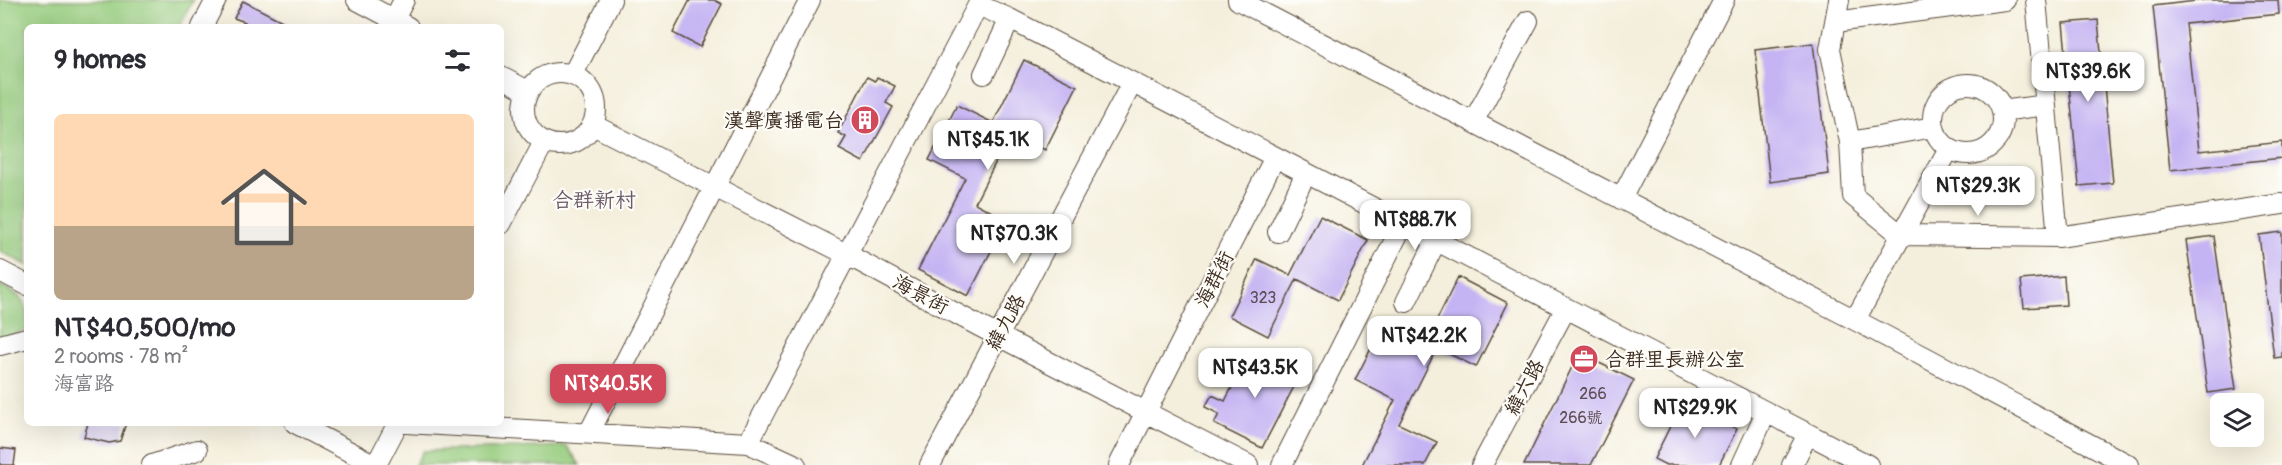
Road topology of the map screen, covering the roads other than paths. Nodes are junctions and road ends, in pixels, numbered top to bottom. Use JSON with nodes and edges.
{"nodes":[{"id":1,"x":216,"y":0,"type":"edge"},
{"id":2,"x":357,"y":0,"type":"edge"},
{"id":3,"x":404,"y":0,"type":"edge"},
{"id":4,"x":611,"y":0,"type":"edge"},
{"id":5,"x":810,"y":0,"type":"edge"},
{"id":6,"x":1238,"y":0,"type":"edge"},
{"id":7,"x":1724,"y":0,"type":"edge"},
{"id":8,"x":1839,"y":0,"type":"edge"},
{"id":9,"x":2005,"y":0,"type":"edge"},
{"id":10,"x":2036,"y":0,"type":"edge"},
{"id":11,"x":1010,"y":20,"type":"junction"},
{"id":12,"x":1528,"y":21,"type":"dead end"},
{"id":13,"x":1835,"y":22,"type":"junction"},
{"id":14,"x":204,"y":24,"type":"edge"},
{"id":15,"x":395,"y":24,"type":"edge"},
{"id":16,"x":397,"y":24,"type":"edge"},
{"id":17,"x":573,"y":74,"type":"junction"},
{"id":18,"x":984,"y":74,"type":"dead end"},
{"id":19,"x":504,"y":79,"type":"edge"},
{"id":20,"x":1132,"y":83,"type":"junction"},
{"id":21,"x":528,"y":91,"type":"junction"},
{"id":22,"x":2046,"y":105,"type":"junction"},
{"id":23,"x":2002,"y":111,"type":"junction"},
{"id":24,"x":1473,"y":122,"type":"junction"},
{"id":25,"x":593,"y":125,"type":"junction"},
{"id":26,"x":1933,"y":127,"type":"junction"},
{"id":27,"x":544,"y":142,"type":"junction"},
{"id":28,"x":1850,"y":142,"type":"junction"},
{"id":29,"x":1949,"y":149,"type":"junction"},
{"id":30,"x":1275,"y":157,"type":"junction"},
{"id":31,"x":1306,"y":173,"type":"junction"},
{"id":32,"x":715,"y":187,"type":"junction"},
{"id":33,"x":1622,"y":199,"type":"junction"},
{"id":34,"x":2282,"y":204,"type":"edge"},
{"id":35,"x":504,"y":218,"type":"edge"},
{"id":36,"x":1403,"y":224,"type":"junction"},
{"id":37,"x":1278,"y":232,"type":"dead end"},
{"id":38,"x":1900,"y":235,"type":"junction"},
{"id":39,"x":2058,"y":237,"type":"junction"},
{"id":40,"x":1436,"y":241,"type":"junction"},
{"id":41,"x":846,"y":254,"type":"junction"},
{"id":42,"x":0,"y":271,"type":"edge"},
{"id":43,"x":24,"y":283,"type":"edge"},
{"id":44,"x":1406,"y":302,"type":"dead end"},
{"id":45,"x":1566,"y":308,"type":"junction"},
{"id":46,"x":1855,"y":320,"type":"junction"},
{"id":47,"x":998,"y":336,"type":"junction"},
{"id":48,"x":24,"y":339,"type":"edge"},
{"id":49,"x":0,"y":345,"type":"edge"},
{"id":50,"x":1766,"y":412,"type":"junction"},
{"id":51,"x":1146,"y":413,"type":"junction"},
{"id":52,"x":301,"y":426,"type":"edge"},
{"id":53,"x":396,"y":426,"type":"edge"},
{"id":54,"x":460,"y":426,"type":"edge"},
{"id":55,"x":589,"y":433,"type":"junction"},
{"id":56,"x":1808,"y":434,"type":"junction"},
{"id":57,"x":748,"y":443,"type":"junction"},
{"id":58,"x":197,"y":450,"type":"dead end"},
{"id":59,"x":1837,"y":458,"type":"edge"},
{"id":60,"x":152,"y":465,"type":"edge"},
{"id":61,"x":376,"y":465,"type":"edge"},
{"id":62,"x":796,"y":465,"type":"edge"},
{"id":63,"x":930,"y":465,"type":"edge"},
{"id":64,"x":1119,"y":465,"type":"edge"},
{"id":65,"x":1248,"y":465,"type":"edge"},
{"id":66,"x":1282,"y":465,"type":"edge"},
{"id":67,"x":1482,"y":465,"type":"edge"},
{"id":68,"x":1742,"y":465,"type":"edge"},
{"id":69,"x":1792,"y":465,"type":"edge"},
{"id":70,"x":1868,"y":465,"type":"edge"},
{"id":71,"x":2129,"y":465,"type":"edge"}],
"edges":[{"from":1,"to":14,"type":"street"},
{"from":2,"to":15,"type":"street"},
{"from":3,"to":16,"type":"street"},
{"from":4,"to":17,"type":"street"},
{"from":5,"to":32,"type":"street"},
{"from":6,"to":24,"type":"street"},
{"from":7,"to":33,"type":"street"},
{"from":8,"to":13,"type":"street"},
{"from":9,"to":13,"type":"street"},
{"from":10,"to":22,"type":"street"},
{"from":11,"to":18,"type":"street"},
{"from":11,"to":20,"type":"street"},
{"from":11,"to":41,"type":"street"},
{"from":12,"to":24,"type":"street"},
{"from":13,"to":28,"type":"street"},
{"from":17,"to":21,"type":"street"},
{"from":17,"to":25,"type":"street"},
{"from":19,"to":21,"type":"street"},
{"from":20,"to":30,"type":"street"},
{"from":20,"to":47,"type":"street","name":"緯九路"},
{"from":21,"to":27,"type":"street"},
{"from":22,"to":23,"type":"street"},
{"from":22,"to":39,"type":"street"},
{"from":23,"to":26,"type":"street"},
{"from":23,"to":29,"type":"street"},
{"from":24,"to":33,"type":"street"},
{"from":25,"to":27,"type":"street"},
{"from":25,"to":32,"type":"street","name":"海景街"},
{"from":26,"to":28,"type":"street"},
{"from":26,"to":29,"type":"street"},
{"from":27,"to":35,"type":"street"},
{"from":28,"to":38,"type":"street"},
{"from":29,"to":38,"type":"street"},
{"from":30,"to":31,"type":"street"},
{"from":30,"to":51,"type":"street","name":"海群街"},
{"from":31,"to":36,"type":"street"},
{"from":31,"to":37,"type":"street"},
{"from":32,"to":41,"type":"street","name":"海景街"},
{"from":32,"to":55,"type":"street"},
{"from":33,"to":46,"type":"street"},
{"from":34,"to":39,"type":"street"},
{"from":36,"to":40,"type":"street"},
{"from":36,"to":66,"type":"street"},
{"from":38,"to":39,"type":"street"},
{"from":38,"to":46,"type":"street"},
{"from":40,"to":44,"type":"street"},
{"from":40,"to":45,"type":"street"},
{"from":41,"to":47,"type":"street","name":"海景街"},
{"from":41,"to":57,"type":"street"},
{"from":42,"to":43,"type":"street"},
{"from":45,"to":50,"type":"street"},
{"from":45,"to":67,"type":"street","name":"緯六路"},
{"from":46,"to":71,"type":"street"},
{"from":47,"to":51,"type":"street","name":"海景街"},
{"from":47,"to":63,"type":"street","name":"緯九路"},
{"from":48,"to":49,"type":"street"},
{"from":50,"to":56,"type":"street"},
{"from":50,"to":68,"type":"street"},
{"from":51,"to":64,"type":"street","name":"海群街"},
{"from":51,"to":65,"type":"street","name":"海景街"},
{"from":52,"to":61,"type":"street"},
{"from":53,"to":61,"type":"street"},
{"from":54,"to":55,"type":"street"},
{"from":55,"to":57,"type":"street"},
{"from":56,"to":59,"type":"street"},
{"from":56,"to":69,"type":"street"},
{"from":57,"to":62,"type":"street"},
{"from":58,"to":60,"type":"street"},
{"from":59,"to":70,"type":"street"}]}
